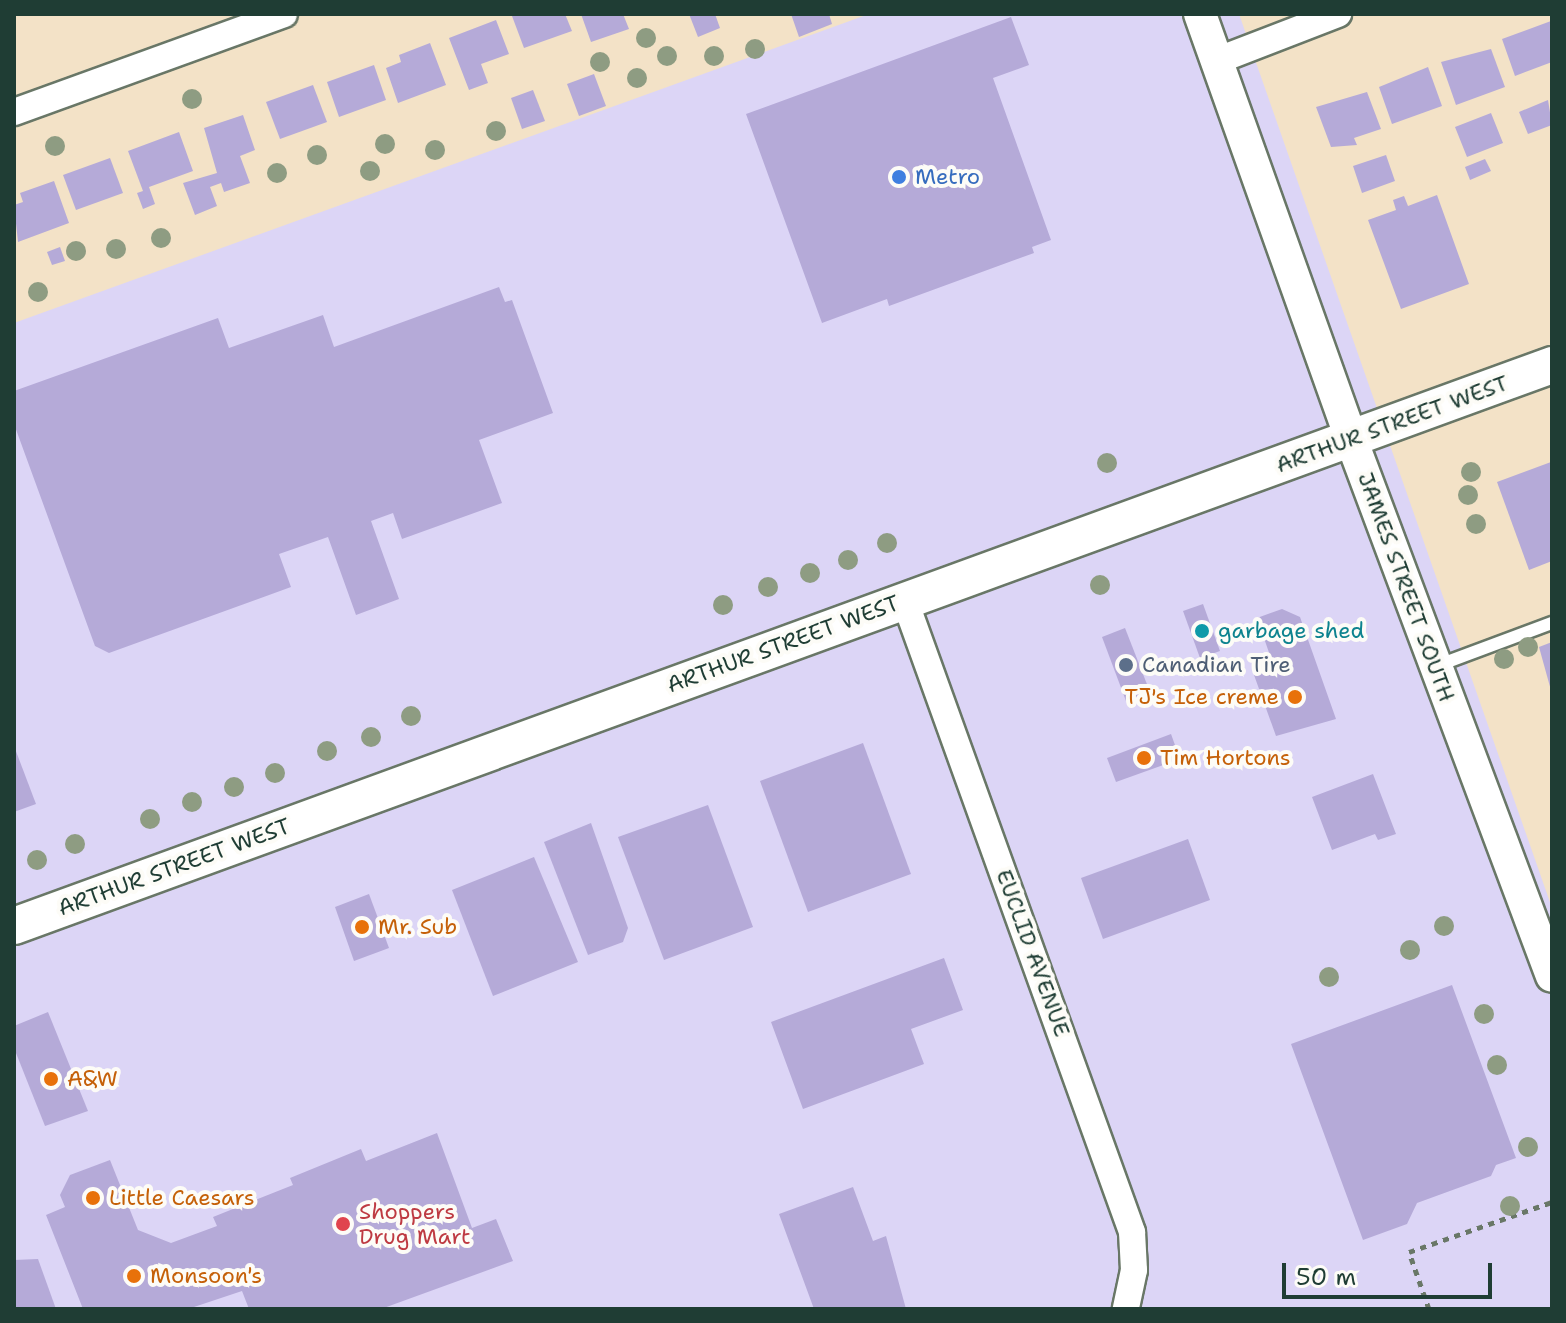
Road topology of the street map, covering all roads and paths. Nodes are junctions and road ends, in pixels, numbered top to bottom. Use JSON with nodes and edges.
{"nodes":[{"id":1,"x":284,"y":14,"type":"edge"},
{"id":2,"x":1200,"y":14,"type":"edge"},
{"id":3,"x":1338,"y":14,"type":"edge"},
{"id":4,"x":1216,"y":61,"type":"junction"},
{"id":5,"x":14,"y":112,"type":"edge"},
{"id":6,"x":1552,"y":365,"type":"edge"},
{"id":7,"x":1351,"y":439,"type":"junction"},
{"id":8,"x":905,"y":601,"type":"junction"},
{"id":9,"x":1552,"y":623,"type":"edge"},
{"id":10,"x":1435,"y":666,"type":"junction"},
{"id":11,"x":14,"y":926,"type":"edge"},
{"id":12,"x":1552,"y":976,"type":"edge"},
{"id":13,"x":1552,"y":1202,"type":"edge"},
{"id":14,"x":1126,"y":1309,"type":"edge"},
{"id":15,"x":1429,"y":1309,"type":"edge"}],
"edges":[{"from":1,"to":5,"type":"street"},
{"from":2,"to":4,"type":"street","name":"JAMES STREET SOUTH"},
{"from":3,"to":4,"type":"street"},
{"from":4,"to":7,"type":"street","name":"JAMES STREET SOUTH"},
{"from":6,"to":7,"type":"main road","name":"ARTHUR STREET WEST"},
{"from":7,"to":8,"type":"main road","name":"ARTHUR STREET WEST"},
{"from":7,"to":10,"type":"street","name":"JAMES STREET SOUTH"},
{"from":8,"to":11,"type":"main road","name":"ARTHUR STREET WEST"},
{"from":8,"to":14,"type":"street","name":"EUCLID AVENUE"},
{"from":9,"to":10,"type":"lane"},
{"from":10,"to":12,"type":"street","name":"JAMES STREET SOUTH"},
{"from":13,"to":15,"type":"path"}]}
